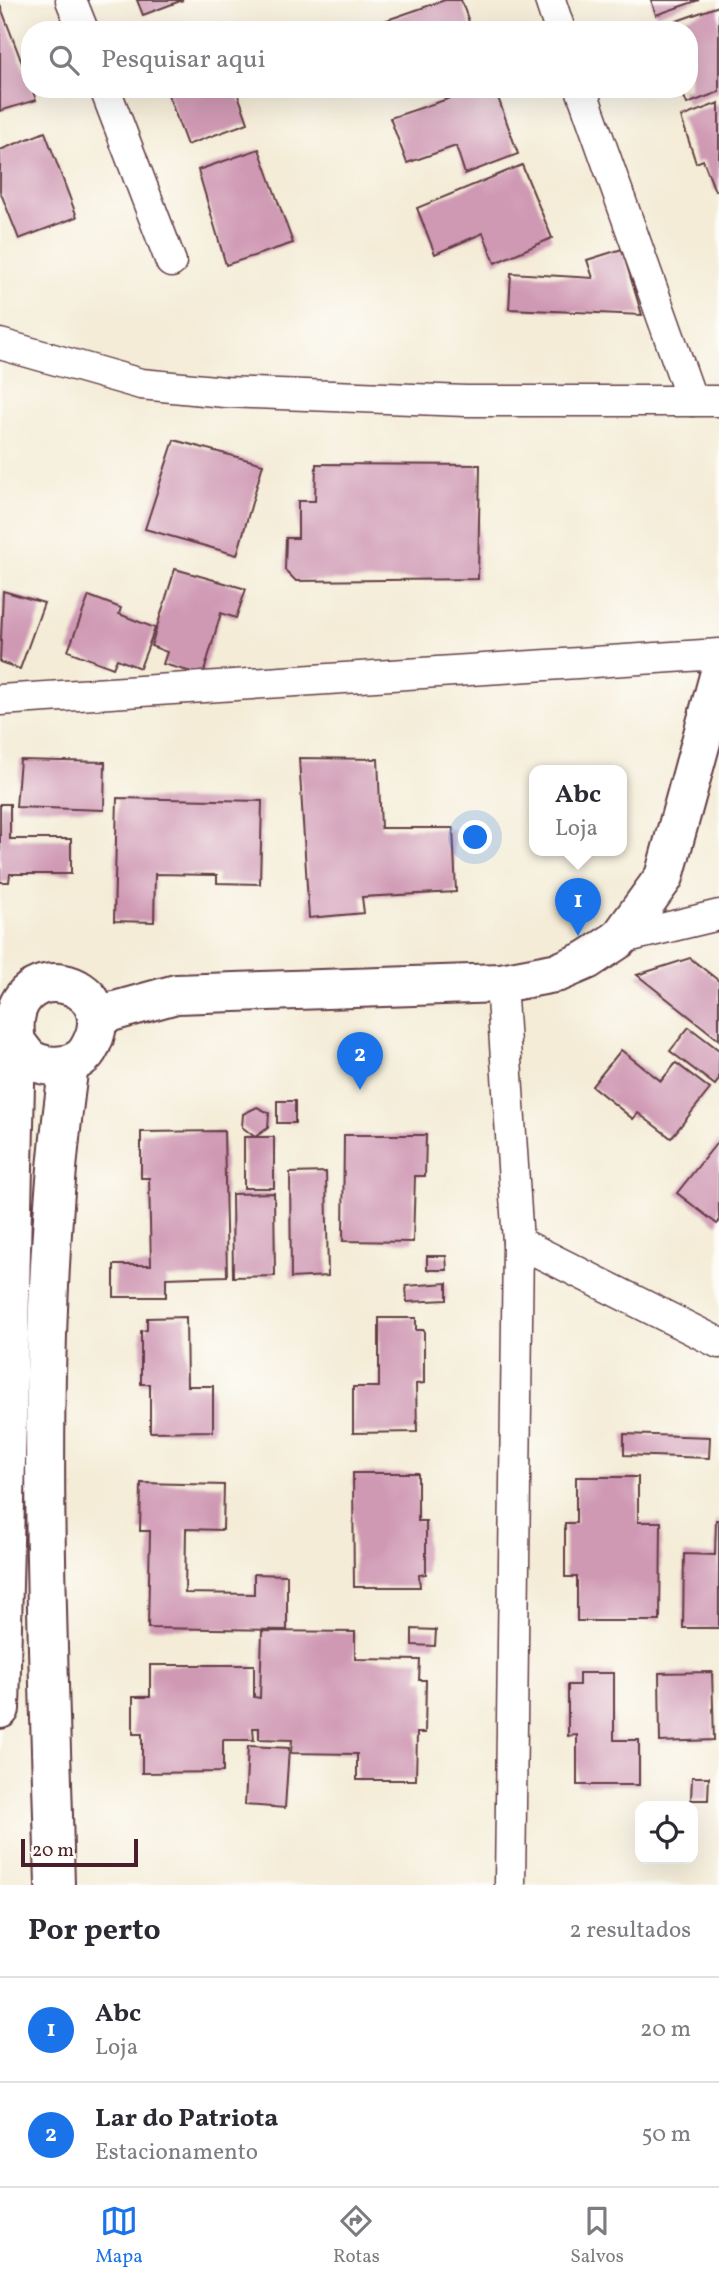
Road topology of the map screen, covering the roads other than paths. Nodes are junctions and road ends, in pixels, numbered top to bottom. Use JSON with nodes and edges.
{"nodes":[{"id":1,"x":71,"y":0,"type":"edge"},
{"id":2,"x":550,"y":0,"type":"edge"},
{"id":3,"x":79,"y":21,"type":"edge"},
{"id":4,"x":557,"y":21,"type":"edge"},
{"id":5,"x":108,"y":98,"type":"edge"},
{"id":6,"x":585,"y":98,"type":"edge"},
{"id":7,"x":171,"y":262,"type":"dead end"},
{"id":8,"x":0,"y":344,"type":"edge"},
{"id":9,"x":705,"y":401,"type":"edge"},
{"id":10,"x":719,"y":654,"type":"edge"},
{"id":11,"x":719,"y":676,"type":"edge"},
{"id":12,"x":0,"y":700,"type":"edge"},
{"id":13,"x":719,"y":915,"type":"edge"},
{"id":14,"x":619,"y":939,"type":"junction"},
{"id":15,"x":501,"y":983,"type":"junction"},
{"id":16,"x":9,"y":1000,"type":"edge"},
{"id":17,"x":97,"y":1016,"type":"junction"},
{"id":18,"x":16,"y":1042,"type":"junction"},
{"id":19,"x":69,"y":1065,"type":"junction"},
{"id":20,"x":518,"y":1242,"type":"junction"},
{"id":21,"x":719,"y":1343,"type":"edge"},
{"id":22,"x":4,"y":1386,"type":"edge"},
{"id":23,"x":2,"y":1545,"type":"edge"},
{"id":24,"x":0,"y":1709,"type":"edge"},
{"id":25,"x":55,"y":1885,"type":"edge"},
{"id":26,"x":510,"y":1885,"type":"edge"}],
"edges":[{"from":1,"to":3,"type":"street"},
{"from":2,"to":4,"type":"street"},
{"from":5,"to":7,"type":"street"},
{"from":6,"to":9,"type":"street"},
{"from":8,"to":9,"type":"street"},
{"from":10,"to":12,"type":"street"},
{"from":11,"to":14,"type":"street"},
{"from":13,"to":14,"type":"street"},
{"from":14,"to":15,"type":"street"},
{"from":15,"to":17,"type":"street"},
{"from":15,"to":20,"type":"street"},
{"from":16,"to":17,"type":"street"},
{"from":16,"to":18,"type":"street"},
{"from":17,"to":19,"type":"street"},
{"from":18,"to":19,"type":"street"},
{"from":18,"to":22,"type":"street"},
{"from":19,"to":25,"type":"street"},
{"from":20,"to":21,"type":"street"},
{"from":20,"to":26,"type":"street"},
{"from":22,"to":23,"type":"street"},
{"from":23,"to":24,"type":"street"}]}
